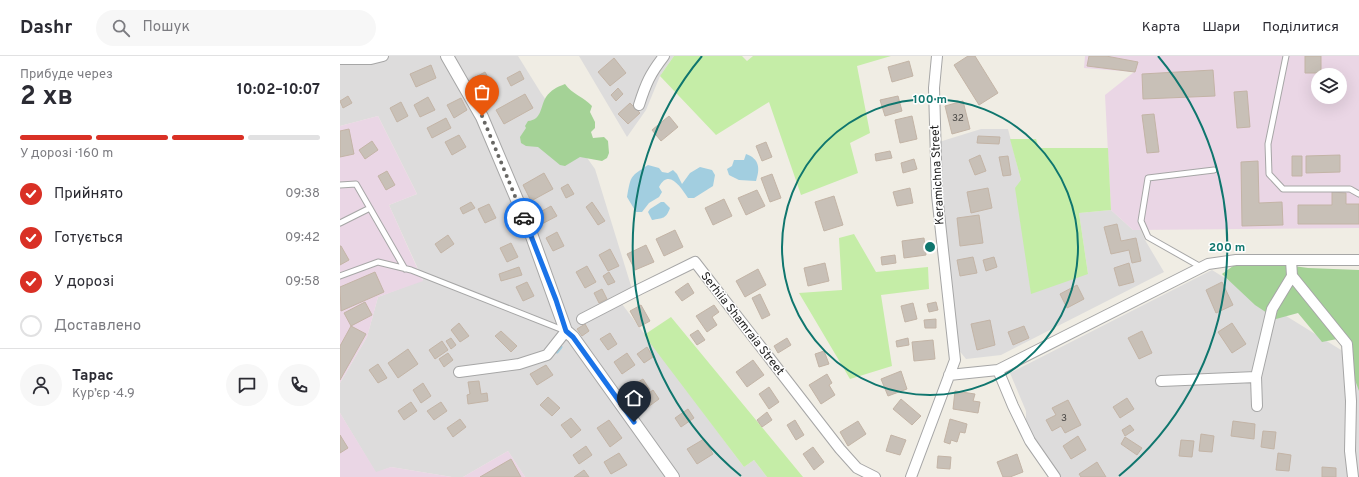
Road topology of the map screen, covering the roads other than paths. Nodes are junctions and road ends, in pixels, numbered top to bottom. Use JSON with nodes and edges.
{"nodes":[{"id":1,"x":383,"y":56,"type":"edge"},
{"id":2,"x":447,"y":56,"type":"edge"},
{"id":3,"x":664,"y":56,"type":"edge"},
{"id":4,"x":937,"y":56,"type":"edge"},
{"id":5,"x":1286,"y":56,"type":"edge"},
{"id":6,"x":340,"y":59,"type":"edge"},
{"id":7,"x":639,"y":105,"type":"dead end"},
{"id":8,"x":1214,"y":170,"type":"dead end"},
{"id":9,"x":340,"y":185,"type":"edge"},
{"id":10,"x":1359,"y":194,"type":"edge"},
{"id":11,"x":370,"y":208,"type":"junction"},
{"id":12,"x":340,"y":223,"type":"edge"},
{"id":13,"x":1291,"y":260,"type":"junction"},
{"id":14,"x":1359,"y":260,"type":"edge"},
{"id":15,"x":405,"y":268,"type":"junction"},
{"id":16,"x":1201,"y":268,"type":"junction"},
{"id":17,"x":340,"y":276,"type":"edge"},
{"id":18,"x":1292,"y":276,"type":"junction"},
{"id":19,"x":582,"y":319,"type":"dead end"},
{"id":20,"x":566,"y":331,"type":"junction"},
{"id":21,"x":998,"y":370,"type":"junction"},
{"id":22,"x":459,"y":372,"type":"dead end"},
{"id":23,"x":949,"y":375,"type":"junction"},
{"id":24,"x":1256,"y":377,"type":"junction"},
{"id":25,"x":1161,"y":381,"type":"dead end"},
{"id":26,"x":1257,"y":406,"type":"dead end"},
{"id":27,"x":673,"y":477,"type":"edge"},
{"id":28,"x":875,"y":477,"type":"edge"},
{"id":29,"x":911,"y":477,"type":"edge"},
{"id":30,"x":1055,"y":477,"type":"edge"},
{"id":31,"x":1353,"y":477,"type":"edge"}],
"edges":[{"from":1,"to":6,"type":"street"},
{"from":2,"to":20,"type":"street"},
{"from":3,"to":7,"type":"street"},
{"from":4,"to":23,"type":"street","name":"Keramichna Street"},
{"from":5,"to":10,"type":"lane"},
{"from":8,"to":16,"type":"lane"},
{"from":9,"to":11,"type":"lane"},
{"from":11,"to":12,"type":"lane"},
{"from":11,"to":15,"type":"lane"},
{"from":13,"to":14,"type":"street"},
{"from":13,"to":16,"type":"street"},
{"from":13,"to":18,"type":"street"},
{"from":15,"to":17,"type":"lane"},
{"from":15,"to":20,"type":"lane"},
{"from":16,"to":21,"type":"street"},
{"from":18,"to":24,"type":"street"},
{"from":18,"to":31,"type":"street"},
{"from":19,"to":28,"type":"street","name":"Serhiia Shamraia Street"},
{"from":20,"to":22,"type":"street"},
{"from":20,"to":27,"type":"street"},
{"from":21,"to":23,"type":"street"},
{"from":21,"to":30,"type":"street"},
{"from":23,"to":29,"type":"street","name":"Keramichna Street"},
{"from":24,"to":25,"type":"street"},
{"from":24,"to":26,"type":"street"}]}
